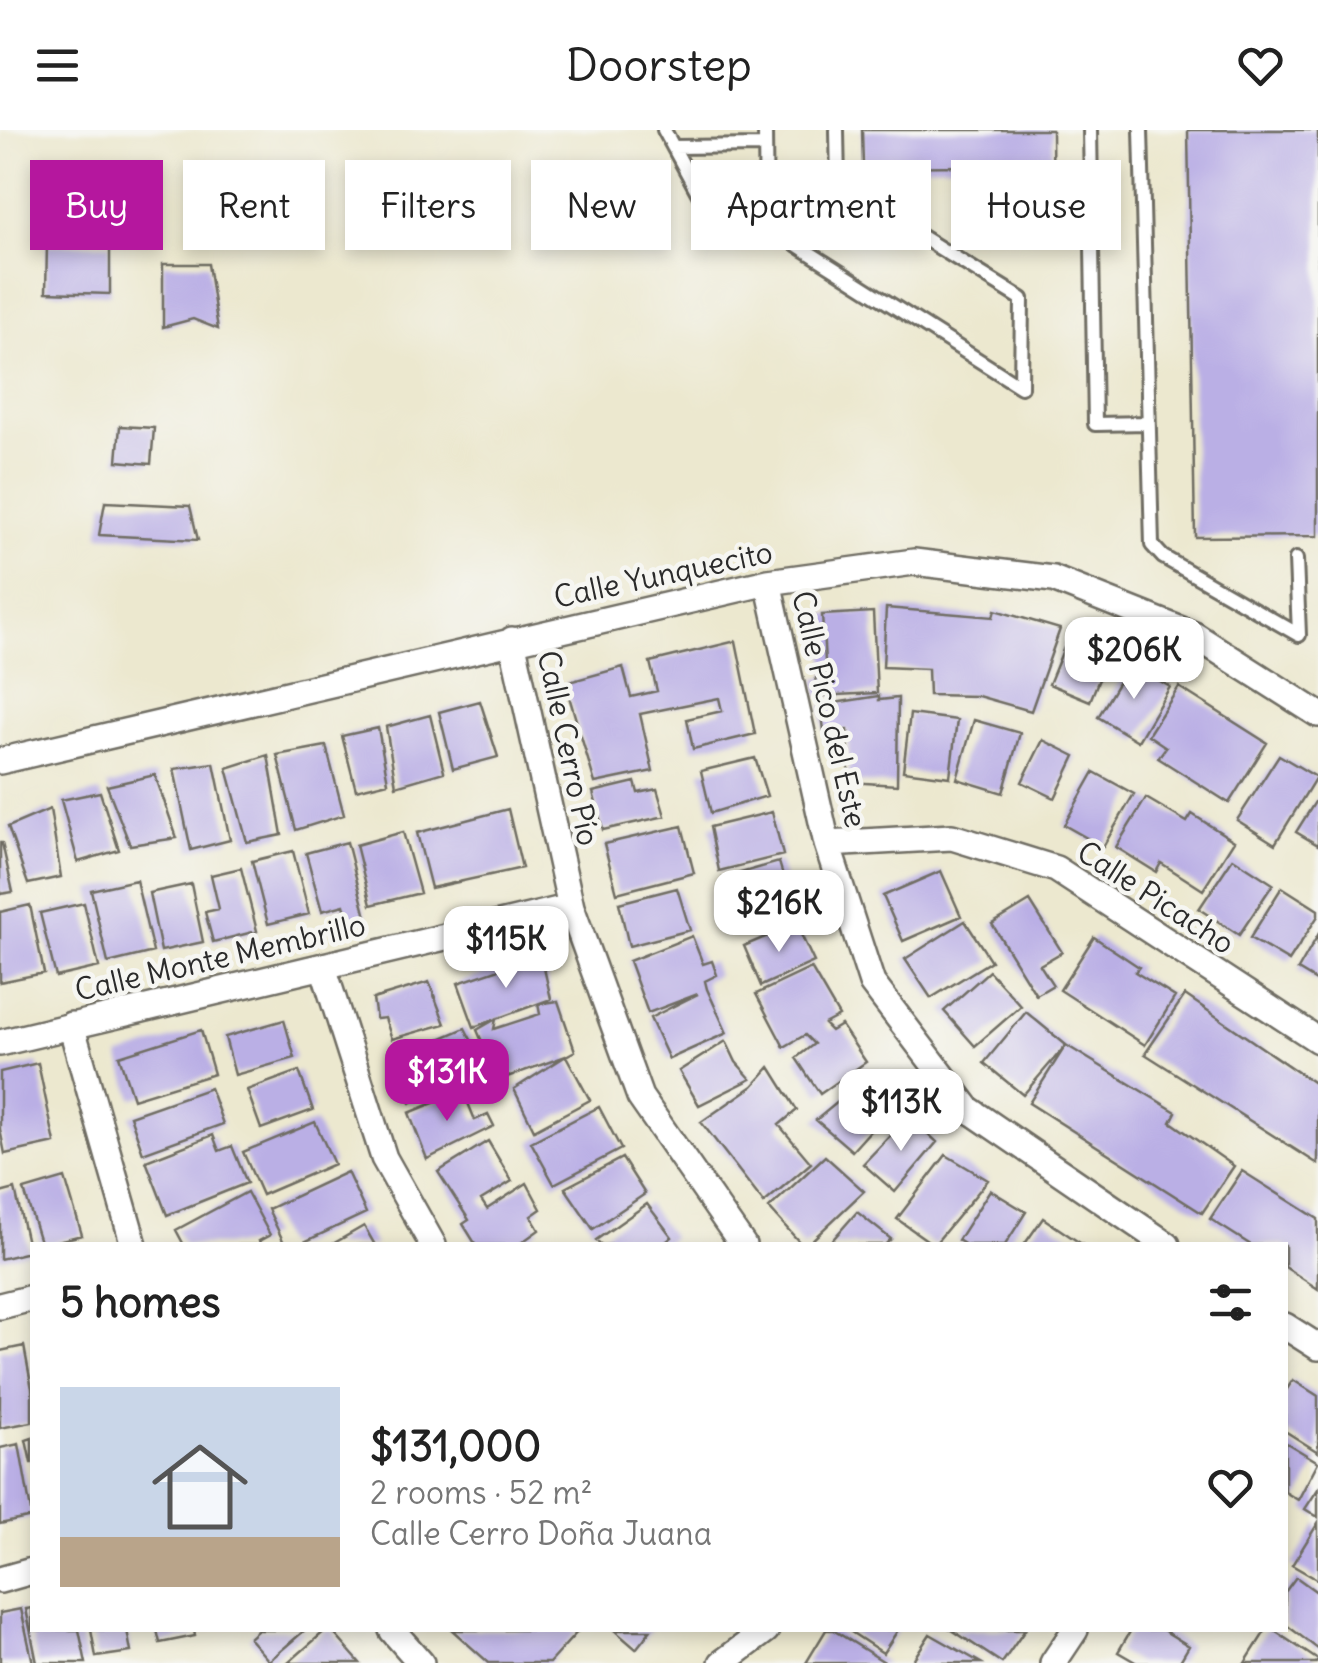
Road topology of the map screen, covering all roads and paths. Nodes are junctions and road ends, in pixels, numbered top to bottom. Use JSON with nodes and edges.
{"nodes":[{"id":1,"x":664,"y":130,"type":"edge"},
{"id":2,"x":765,"y":130,"type":"edge"},
{"id":3,"x":837,"y":130,"type":"edge"},
{"id":4,"x":1090,"y":130,"type":"edge"},
{"id":5,"x":1142,"y":130,"type":"edge"},
{"id":6,"x":765,"y":146,"type":"junction"},
{"id":7,"x":673,"y":147,"type":"junction"},
{"id":8,"x":765,"y":160,"type":"edge"},
{"id":9,"x":838,"y":160,"type":"edge"},
{"id":10,"x":691,"y":180,"type":"edge"},
{"id":11,"x":931,"y":243,"type":"edge"},
{"id":12,"x":805,"y":250,"type":"edge"},
{"id":13,"x":1148,"y":422,"type":"junction"},
{"id":14,"x":1296,"y":559,"type":"dead end"},
{"id":15,"x":768,"y":582,"type":"junction"},
{"id":16,"x":512,"y":640,"type":"junction"},
{"id":17,"x":1318,"y":714,"type":"edge"},
{"id":18,"x":0,"y":761,"type":"edge"},
{"id":19,"x":827,"y":844,"type":"junction"},
{"id":20,"x":571,"y":907,"type":"junction"},
{"id":21,"x":322,"y":967,"type":"junction"},
{"id":22,"x":70,"y":1026,"type":"junction"},
{"id":23,"x":1318,"y":1040,"type":"edge"},
{"id":24,"x":0,"y":1043,"type":"edge"},
{"id":25,"x":133,"y":1242,"type":"edge"},
{"id":26,"x":431,"y":1242,"type":"edge"},
{"id":27,"x":741,"y":1242,"type":"edge"},
{"id":28,"x":1163,"y":1242,"type":"edge"},
{"id":29,"x":30,"y":1298,"type":"edge"},
{"id":30,"x":0,"y":1306,"type":"edge"},
{"id":31,"x":1288,"y":1328,"type":"edge"},
{"id":32,"x":1318,"y":1347,"type":"edge"},
{"id":33,"x":30,"y":1572,"type":"edge"},
{"id":34,"x":0,"y":1580,"type":"edge"},
{"id":35,"x":394,"y":1632,"type":"edge"},
{"id":36,"x":763,"y":1632,"type":"edge"},
{"id":37,"x":1074,"y":1632,"type":"edge"},
{"id":38,"x":420,"y":1663,"type":"edge"},
{"id":39,"x":722,"y":1663,"type":"edge"},
{"id":40,"x":1053,"y":1663,"type":"edge"}],
"edges":[{"from":1,"to":7,"type":"lane"},
{"from":2,"to":6,"type":"lane"},
{"from":3,"to":9,"type":"lane"},
{"from":4,"to":13,"type":"lane"},
{"from":5,"to":13,"type":"lane"},
{"from":6,"to":7,"type":"lane"},
{"from":6,"to":8,"type":"lane"},
{"from":7,"to":10,"type":"lane"},
{"from":11,"to":12,"type":"lane"},
{"from":13,"to":14,"type":"lane"},
{"from":15,"to":16,"type":"street","name":"Calle Yunquecito"},
{"from":15,"to":17,"type":"street","name":"Calle Yunquecito"},
{"from":15,"to":19,"type":"street","name":"Calle Pico del Este"},
{"from":16,"to":18,"type":"street","name":"Calle Yunquecito"},
{"from":16,"to":20,"type":"street","name":"Calle Cerro Pío"},
{"from":19,"to":23,"type":"street","name":"Calle Picacho"},
{"from":19,"to":28,"type":"street","name":"Calle Pico del Este"},
{"from":20,"to":21,"type":"street","name":"Calle Monte Membrillo"},
{"from":20,"to":27,"type":"street","name":"Calle Cerro Pío"},
{"from":21,"to":22,"type":"street","name":"Calle Monte Membrillo"},
{"from":21,"to":26,"type":"street"},
{"from":22,"to":24,"type":"street","name":"Calle Monte Membrillo"},
{"from":22,"to":25,"type":"street"},
{"from":29,"to":30,"type":"street"},
{"from":31,"to":32,"type":"street"},
{"from":33,"to":34,"type":"street"},
{"from":35,"to":38,"type":"street"},
{"from":36,"to":39,"type":"street"},
{"from":37,"to":40,"type":"street"}]}
